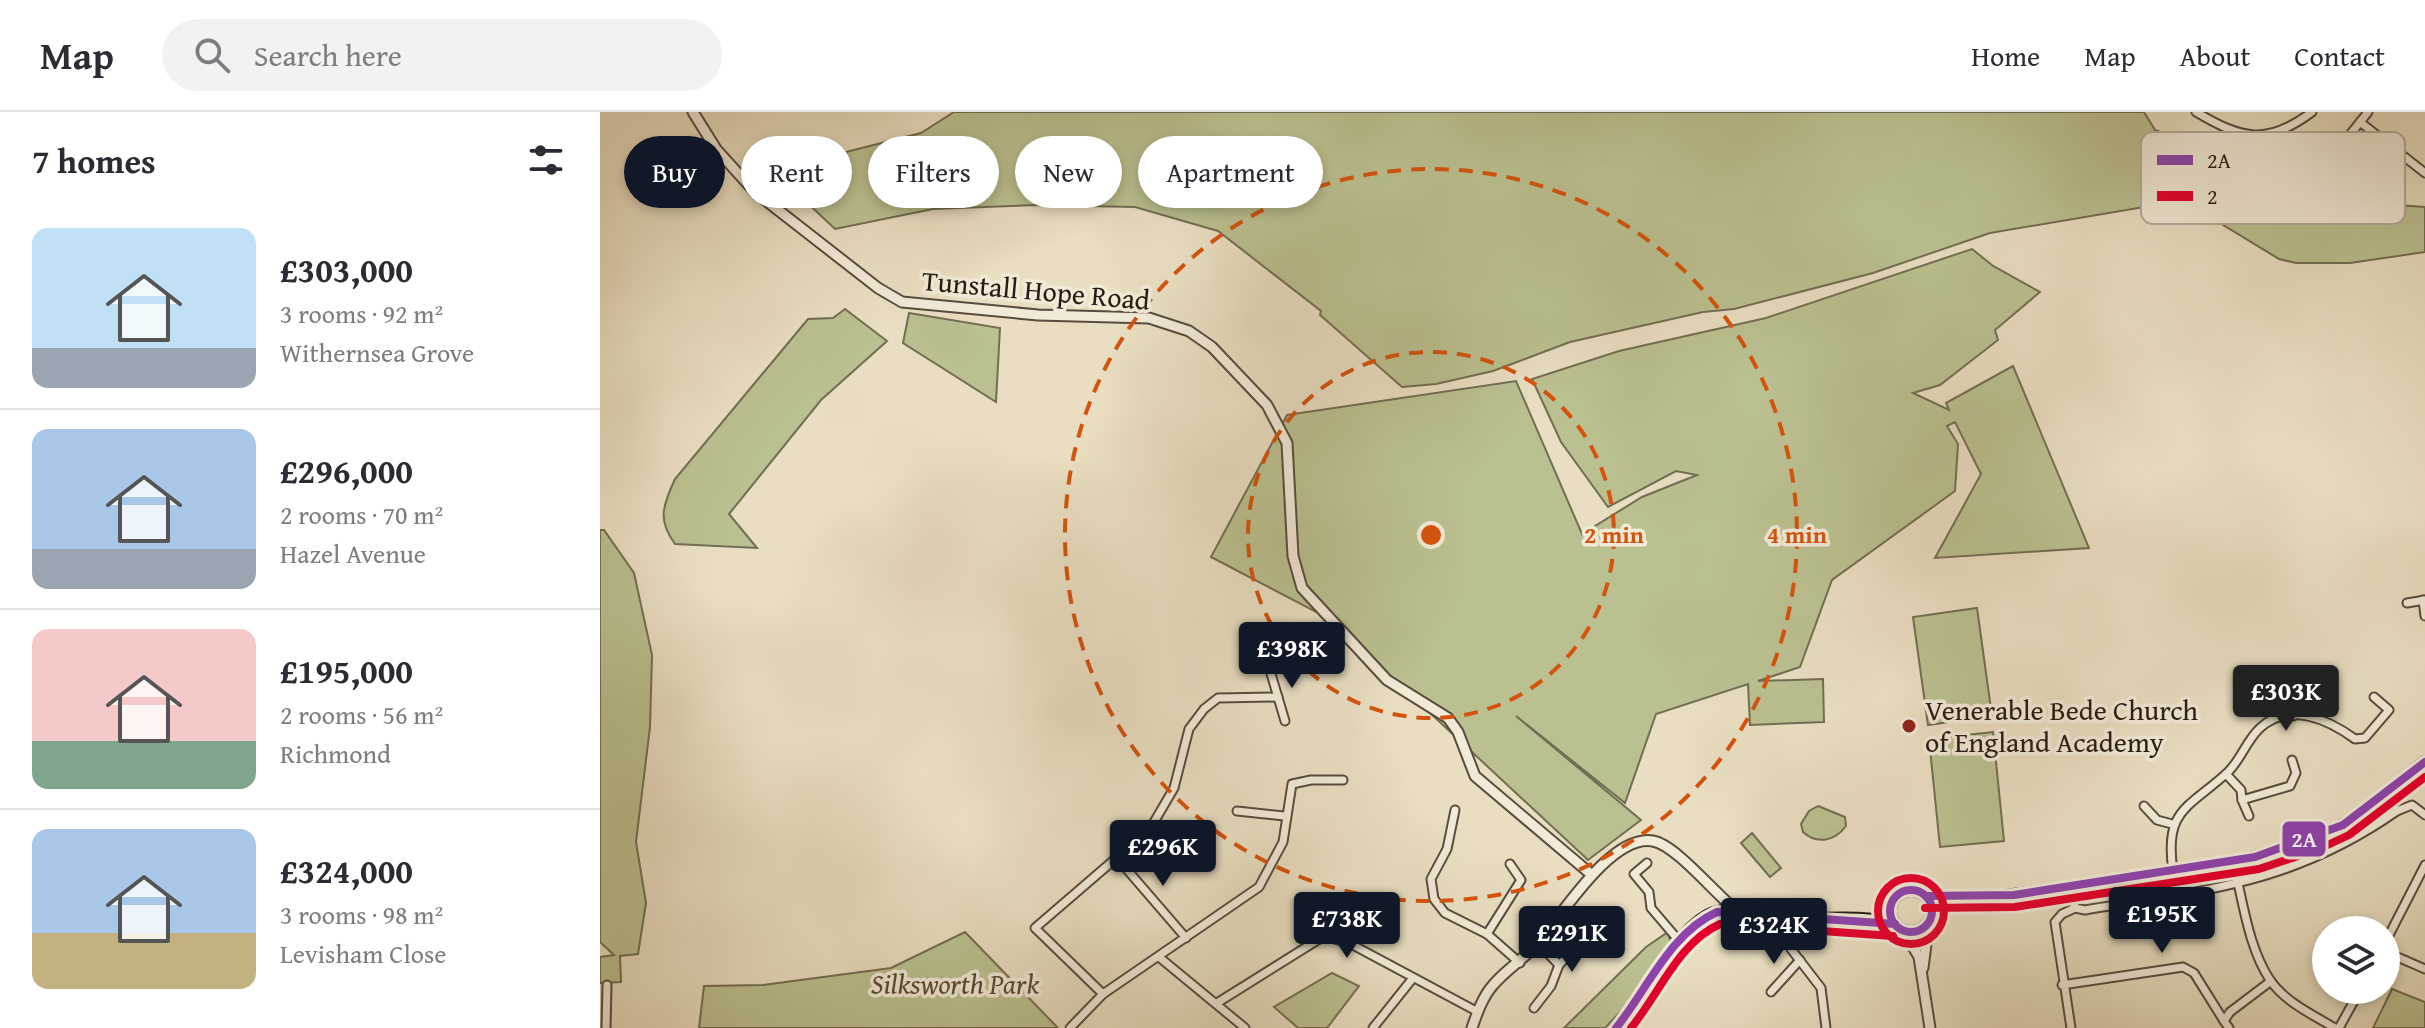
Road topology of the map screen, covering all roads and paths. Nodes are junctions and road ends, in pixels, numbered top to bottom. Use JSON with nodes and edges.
{"nodes":[{"id":1,"x":693,"y":112,"type":"edge"},
{"id":2,"x":2196,"y":112,"type":"edge"},
{"id":3,"x":2312,"y":112,"type":"edge"},
{"id":4,"x":2368,"y":112,"type":"edge"},
{"id":5,"x":2360,"y":122,"type":"junction"},
{"id":6,"x":2244,"y":132,"type":"edge"},
{"id":7,"x":2283,"y":132,"type":"edge"},
{"id":8,"x":2352,"y":132,"type":"edge"},
{"id":9,"x":2373,"y":132,"type":"edge"},
{"id":10,"x":2405,"y":157,"type":"edge"},
{"id":11,"x":2425,"y":173,"type":"edge"},
{"id":12,"x":2424,"y":600,"type":"edge"},
{"id":13,"x":2407,"y":603,"type":"dead end"},
{"id":14,"x":2425,"y":616,"type":"edge"},
{"id":15,"x":1269,"y":667,"type":"dead end"},
{"id":16,"x":2307,"y":687,"type":"dead end"},
{"id":17,"x":1278,"y":697,"type":"junction"},
{"id":18,"x":2374,"y":697,"type":"dead end"},
{"id":19,"x":2293,"y":716,"type":"junction"},
{"id":20,"x":1285,"y":721,"type":"dead end"},
{"id":21,"x":2292,"y":760,"type":"dead end"},
{"id":22,"x":2425,"y":762,"type":"edge"},
{"id":23,"x":2226,"y":774,"type":"junction"},
{"id":24,"x":1343,"y":780,"type":"dead end"},
{"id":25,"x":2385,"y":795,"type":"junction"},
{"id":26,"x":2242,"y":800,"type":"junction"},
{"id":27,"x":2144,"y":806,"type":"dead end"},
{"id":28,"x":1455,"y":810,"type":"dead end"},
{"id":29,"x":1237,"y":811,"type":"dead end"},
{"id":30,"x":2397,"y":811,"type":"junction"},
{"id":31,"x":2425,"y":815,"type":"edge"},
{"id":32,"x":1284,"y":816,"type":"junction"},
{"id":33,"x":2249,"y":816,"type":"dead end"},
{"id":34,"x":2172,"y":824,"type":"junction"},
{"id":35,"x":1117,"y":858,"type":"junction"},
{"id":36,"x":2233,"y":862,"type":"junction"},
{"id":37,"x":1647,"y":863,"type":"dead end"},
{"id":38,"x":1510,"y":864,"type":"dead end"},
{"id":39,"x":2425,"y":865,"type":"edge"},
{"id":40,"x":2173,"y":871,"type":"junction"},
{"id":41,"x":1592,"y":875,"type":"junction"},
{"id":42,"x":2239,"y":884,"type":"junction"},
{"id":43,"x":2072,"y":886,"type":"junction"},
{"id":44,"x":1711,"y":891,"type":"junction"},
{"id":45,"x":1926,"y":896,"type":"junction"},
{"id":46,"x":1961,"y":900,"type":"junction"},
{"id":47,"x":1891,"y":905,"type":"junction"},
{"id":48,"x":2075,"y":908,"type":"junction"},
{"id":49,"x":1736,"y":910,"type":"junction"},
{"id":50,"x":1717,"y":912,"type":"junction"},
{"id":51,"x":2399,"y":916,"type":"edge"},
{"id":52,"x":1861,"y":917,"type":"junction"},
{"id":53,"x":1604,"y":918,"type":"dead end"},
{"id":54,"x":1783,"y":918,"type":"junction"},
{"id":55,"x":1930,"y":918,"type":"junction"},
{"id":56,"x":1899,"y":927,"type":"junction"},
{"id":57,"x":1487,"y":934,"type":"junction"},
{"id":58,"x":1186,"y":938,"type":"junction"},
{"id":59,"x":1680,"y":942,"type":"junction"},
{"id":60,"x":1538,"y":943,"type":"junction"},
{"id":61,"x":1159,"y":957,"type":"junction"},
{"id":62,"x":2400,"y":958,"type":"edge"},
{"id":63,"x":1800,"y":960,"type":"junction"},
{"id":64,"x":1520,"y":963,"type":"junction"},
{"id":65,"x":1559,"y":965,"type":"junction"},
{"id":66,"x":2425,"y":969,"type":"edge"},
{"id":67,"x":1922,"y":971,"type":"junction"},
{"id":68,"x":1413,"y":978,"type":"junction"},
{"id":69,"x":2271,"y":981,"type":"junction"},
{"id":70,"x":607,"y":985,"type":"dead end"},
{"id":71,"x":2062,"y":985,"type":"junction"},
{"id":72,"x":1771,"y":992,"type":"dead end"},
{"id":73,"x":1103,"y":994,"type":"junction"},
{"id":74,"x":1217,"y":1003,"type":"junction"},
{"id":75,"x":2352,"y":1004,"type":"edge"},
{"id":76,"x":1534,"y":1008,"type":"dead end"},
{"id":77,"x":1478,"y":1012,"type":"junction"},
{"id":78,"x":2227,"y":1025,"type":"edge"},
{"id":79,"x":606,"y":1028,"type":"edge"},
{"id":80,"x":1070,"y":1028,"type":"edge"},
{"id":81,"x":1245,"y":1028,"type":"edge"},
{"id":82,"x":1373,"y":1028,"type":"edge"},
{"id":83,"x":1472,"y":1028,"type":"edge"},
{"id":84,"x":1616,"y":1028,"type":"edge"},
{"id":85,"x":1826,"y":1028,"type":"edge"},
{"id":86,"x":1930,"y":1028,"type":"edge"},
{"id":87,"x":2071,"y":1028,"type":"edge"},
{"id":88,"x":2337,"y":1028,"type":"edge"}],
"edges":[{"from":1,"to":41,"type":"street","name":"Tunstall Hope Road"},
{"from":2,"to":6,"type":"street"},
{"from":3,"to":7,"type":"street"},
{"from":4,"to":5,"type":"street"},
{"from":5,"to":8,"type":"street"},
{"from":5,"to":9,"type":"street"},
{"from":10,"to":11,"type":"street"},
{"from":12,"to":13,"type":"street"},
{"from":12,"to":14,"type":"street"},
{"from":15,"to":17,"type":"street"},
{"from":16,"to":19,"type":"street"},
{"from":17,"to":20,"type":"street"},
{"from":17,"to":35,"type":"street"},
{"from":18,"to":19,"type":"street"},
{"from":19,"to":23,"type":"street"},
{"from":21,"to":26,"type":"street"},
{"from":22,"to":25,"type":"main road"},
{"from":23,"to":26,"type":"street"},
{"from":23,"to":34,"type":"street"},
{"from":24,"to":32,"type":"street"},
{"from":25,"to":30,"type":"street"},
{"from":25,"to":36,"type":"main road"},
{"from":26,"to":33,"type":"street"},
{"from":27,"to":34,"type":"street"},
{"from":28,"to":57,"type":"street"},
{"from":29,"to":32,"type":"street"},
{"from":30,"to":31,"type":"street"},
{"from":30,"to":42,"type":"street"},
{"from":32,"to":58,"type":"street"},
{"from":34,"to":40,"type":"street"},
{"from":35,"to":58,"type":"street"},
{"from":35,"to":73,"type":"street"},
{"from":36,"to":40,"type":"main road"},
{"from":36,"to":42,"type":"street"},
{"from":37,"to":59,"type":"street"},
{"from":38,"to":57,"type":"street"},
{"from":39,"to":51,"type":"street"},
{"from":40,"to":43,"type":"main road"},
{"from":41,"to":44,"type":"street"},
{"from":41,"to":60,"type":"street"},
{"from":42,"to":48,"type":"street"},
{"from":42,"to":69,"type":"street"},
{"from":43,"to":46,"type":"main road"},
{"from":43,"to":48,"type":"street"},
{"from":44,"to":49,"type":"street"},
{"from":44,"to":50,"type":"street"},
{"from":45,"to":46,"type":"main road"},
{"from":45,"to":47,"type":"main road"},
{"from":45,"to":55,"type":"main road"},
{"from":46,"to":55,"type":"main road"},
{"from":47,"to":52,"type":"main road"},
{"from":47,"to":56,"type":"main road"},
{"from":48,"to":71,"type":"street"},
{"from":49,"to":50,"type":"main road"},
{"from":49,"to":54,"type":"main road"},
{"from":50,"to":59,"type":"main road"},
{"from":52,"to":54,"type":"main road"},
{"from":52,"to":56,"type":"main road"},
{"from":53,"to":65,"type":"street"},
{"from":54,"to":63,"type":"street"},
{"from":55,"to":56,"type":"main road"},
{"from":55,"to":67,"type":"street"},
{"from":56,"to":67,"type":"street"},
{"from":57,"to":64,"type":"street"},
{"from":58,"to":61,"type":"street"},
{"from":59,"to":84,"type":"main road"},
{"from":60,"to":64,"type":"street"},
{"from":60,"to":65,"type":"street"},
{"from":61,"to":73,"type":"street"},
{"from":61,"to":74,"type":"street"},
{"from":62,"to":66,"type":"street"},
{"from":63,"to":72,"type":"street"},
{"from":63,"to":85,"type":"street"},
{"from":64,"to":77,"type":"street"},
{"from":65,"to":76,"type":"street"},
{"from":67,"to":86,"type":"street"},
{"from":68,"to":74,"type":"street"},
{"from":68,"to":77,"type":"street"},
{"from":68,"to":82,"type":"street"},
{"from":69,"to":78,"type":"street"},
{"from":69,"to":88,"type":"street"},
{"from":70,"to":79,"type":"street"},
{"from":71,"to":78,"type":"street"},
{"from":71,"to":87,"type":"street"},
{"from":73,"to":80,"type":"street"},
{"from":74,"to":81,"type":"street"},
{"from":75,"to":88,"type":"street"},
{"from":77,"to":83,"type":"street"}]}
